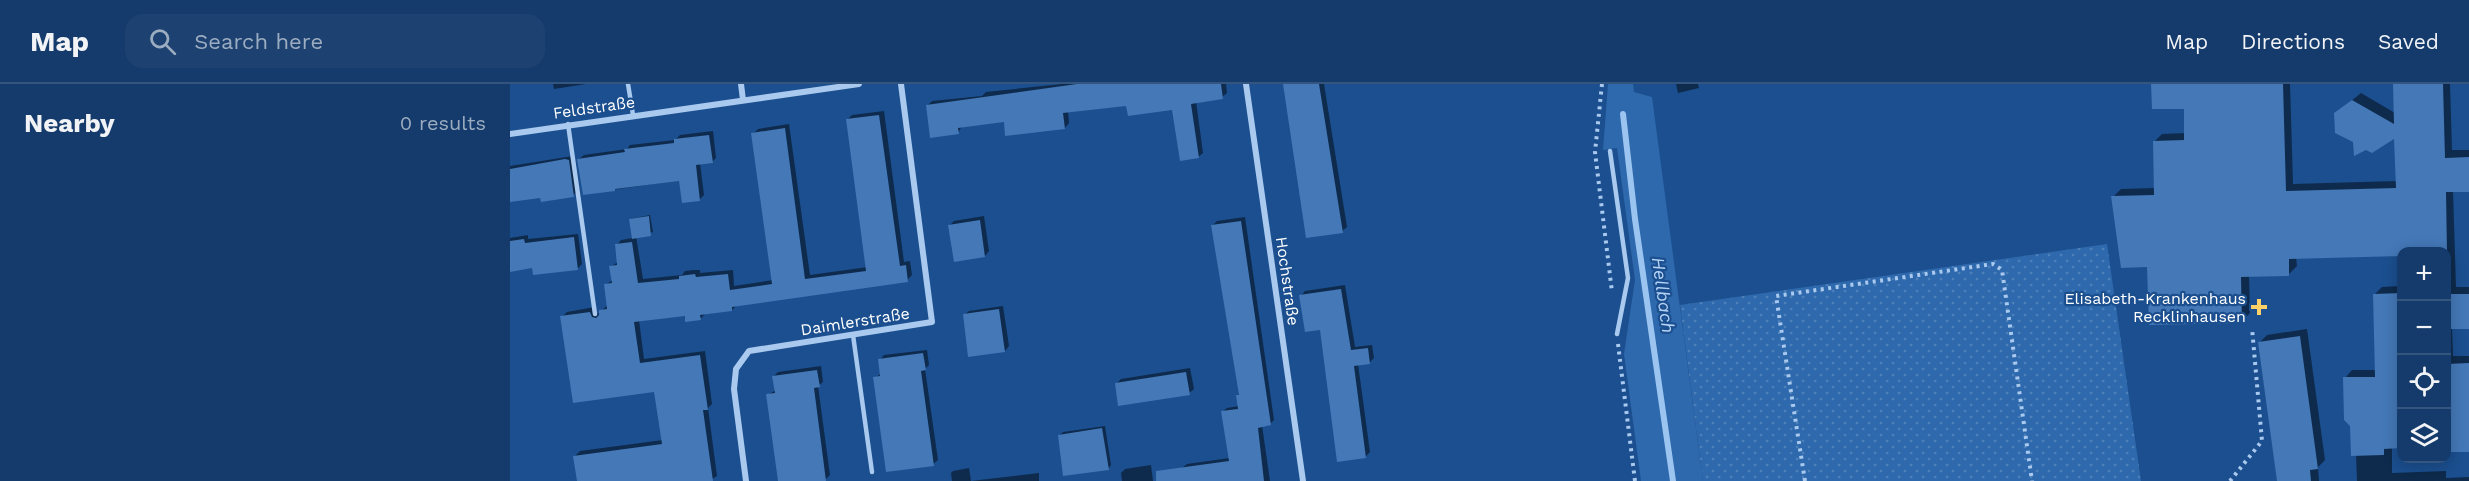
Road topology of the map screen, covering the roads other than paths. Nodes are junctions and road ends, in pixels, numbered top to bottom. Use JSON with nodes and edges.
{"nodes":[{"id":1,"x":628,"y":84,"type":"edge"},
{"id":2,"x":741,"y":84,"type":"edge"},
{"id":3,"x":859,"y":84,"type":"edge"},
{"id":4,"x":901,"y":84,"type":"edge"},
{"id":5,"x":1246,"y":84,"type":"edge"},
{"id":6,"x":743,"y":100,"type":"junction"},
{"id":7,"x":633,"y":115,"type":"junction"},
{"id":8,"x":568,"y":124,"type":"junction"},
{"id":9,"x":510,"y":134,"type":"edge"},
{"id":10,"x":1611,"y":151,"type":"dead end"},
{"id":11,"x":595,"y":315,"type":"dead end"},
{"id":12,"x":853,"y":334,"type":"junction"},
{"id":13,"x":1617,"y":334,"type":"road end"},
{"id":14,"x":872,"y":472,"type":"dead end"},
{"id":15,"x":746,"y":481,"type":"edge"},
{"id":16,"x":1303,"y":481,"type":"edge"}],
"edges":[{"from":1,"to":7,"type":"lane"},
{"from":2,"to":6,"type":"street"},
{"from":3,"to":6,"type":"street","name":"Feldstraße"},
{"from":4,"to":12,"type":"street","name":"Daimlerstraße"},
{"from":5,"to":16,"type":"street","name":"Hochstraße"},
{"from":6,"to":7,"type":"street","name":"Feldstraße"},
{"from":7,"to":8,"type":"street","name":"Feldstraße"},
{"from":8,"to":9,"type":"street","name":"Feldstraße"},
{"from":8,"to":11,"type":"lane"},
{"from":10,"to":13,"type":"lane"},
{"from":12,"to":14,"type":"lane"},
{"from":12,"to":15,"type":"street","name":"Daimlerstraße"}]}
